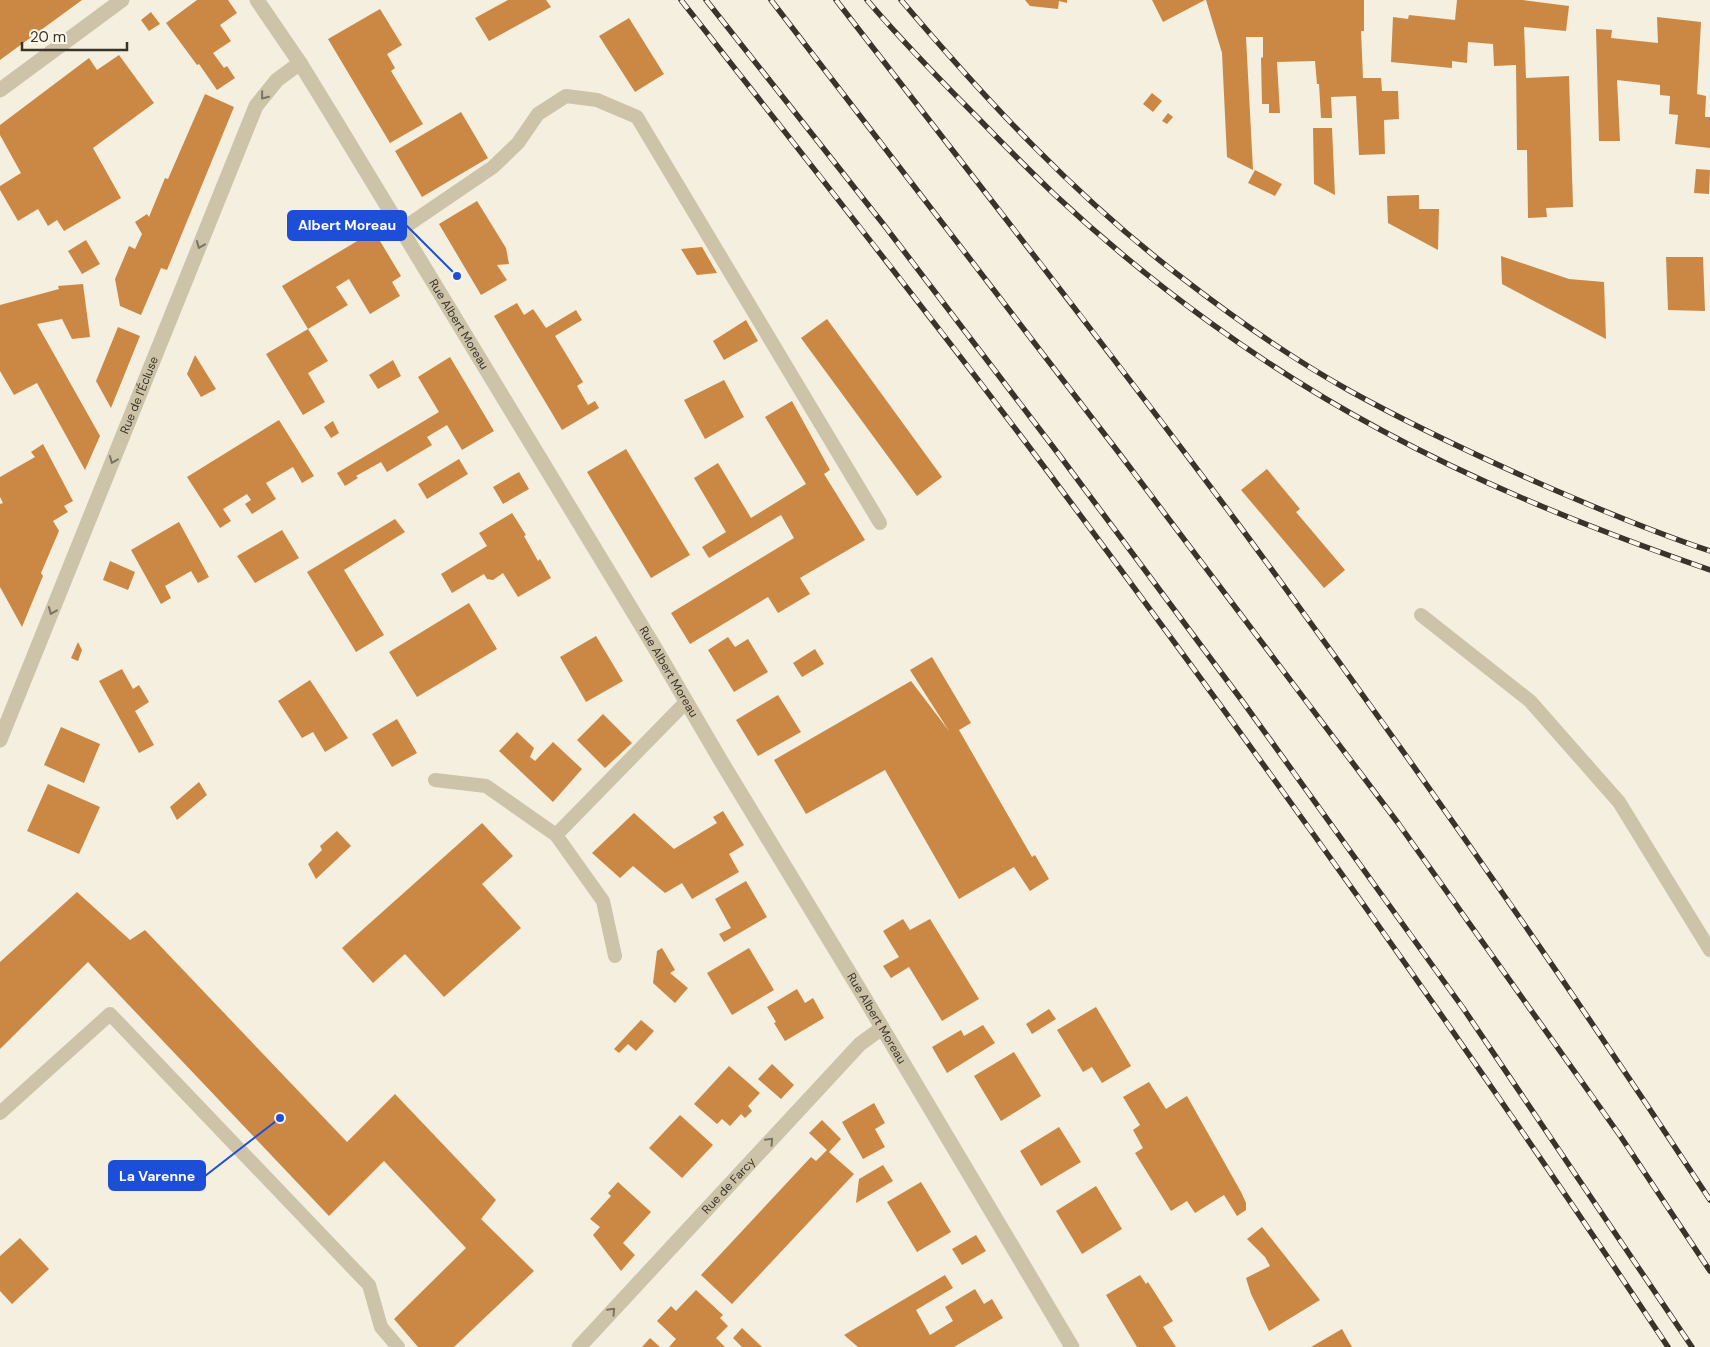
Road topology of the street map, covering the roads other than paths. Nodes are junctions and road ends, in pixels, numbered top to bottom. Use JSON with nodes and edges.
{"nodes":[{"id":1,"x":122,"y":0,"type":"edge"},
{"id":2,"x":257,"y":0,"type":"edge"},
{"id":3,"x":300,"y":63,"type":"junction"},
{"id":4,"x":0,"y":90,"type":"edge"},
{"id":5,"x":402,"y":229,"type":"junction"},
{"id":6,"x":880,"y":522,"type":"dead end"},
{"id":7,"x":1421,"y":616,"type":"dead end"},
{"id":8,"x":686,"y":702,"type":"junction"},
{"id":9,"x":0,"y":740,"type":"edge"},
{"id":10,"x":435,"y":780,"type":"dead end"},
{"id":11,"x":556,"y":836,"type":"junction"},
{"id":12,"x":1710,"y":950,"type":"edge"},
{"id":13,"x":615,"y":956,"type":"dead end"},
{"id":14,"x":882,"y":1028,"type":"junction"},
{"id":15,"x":0,"y":1113,"type":"edge"},
{"id":16,"x":398,"y":1347,"type":"edge"},
{"id":17,"x":579,"y":1347,"type":"edge"},
{"id":18,"x":1072,"y":1347,"type":"edge"}],
"edges":[{"from":1,"to":4,"type":"street"},
{"from":2,"to":3,"type":"street","name":"Rue Albert Moreau"},
{"from":3,"to":5,"type":"street","name":"Rue Albert Moreau"},
{"from":3,"to":9,"type":"street","name":"Rue de l'Écluse","one_way":true},
{"from":5,"to":6,"type":"lane"},
{"from":5,"to":8,"type":"street","name":"Rue Albert Moreau"},
{"from":7,"to":12,"type":"lane"},
{"from":8,"to":11,"type":"lane"},
{"from":8,"to":14,"type":"street","name":"Rue Albert Moreau"},
{"from":10,"to":11,"type":"lane"},
{"from":11,"to":13,"type":"lane"},
{"from":17,"to":14,"type":"street","name":"Rue de Farcy","one_way":true},
{"from":14,"to":18,"type":"street","name":"Rue Albert Moreau"},
{"from":15,"to":16,"type":"lane"}]}
